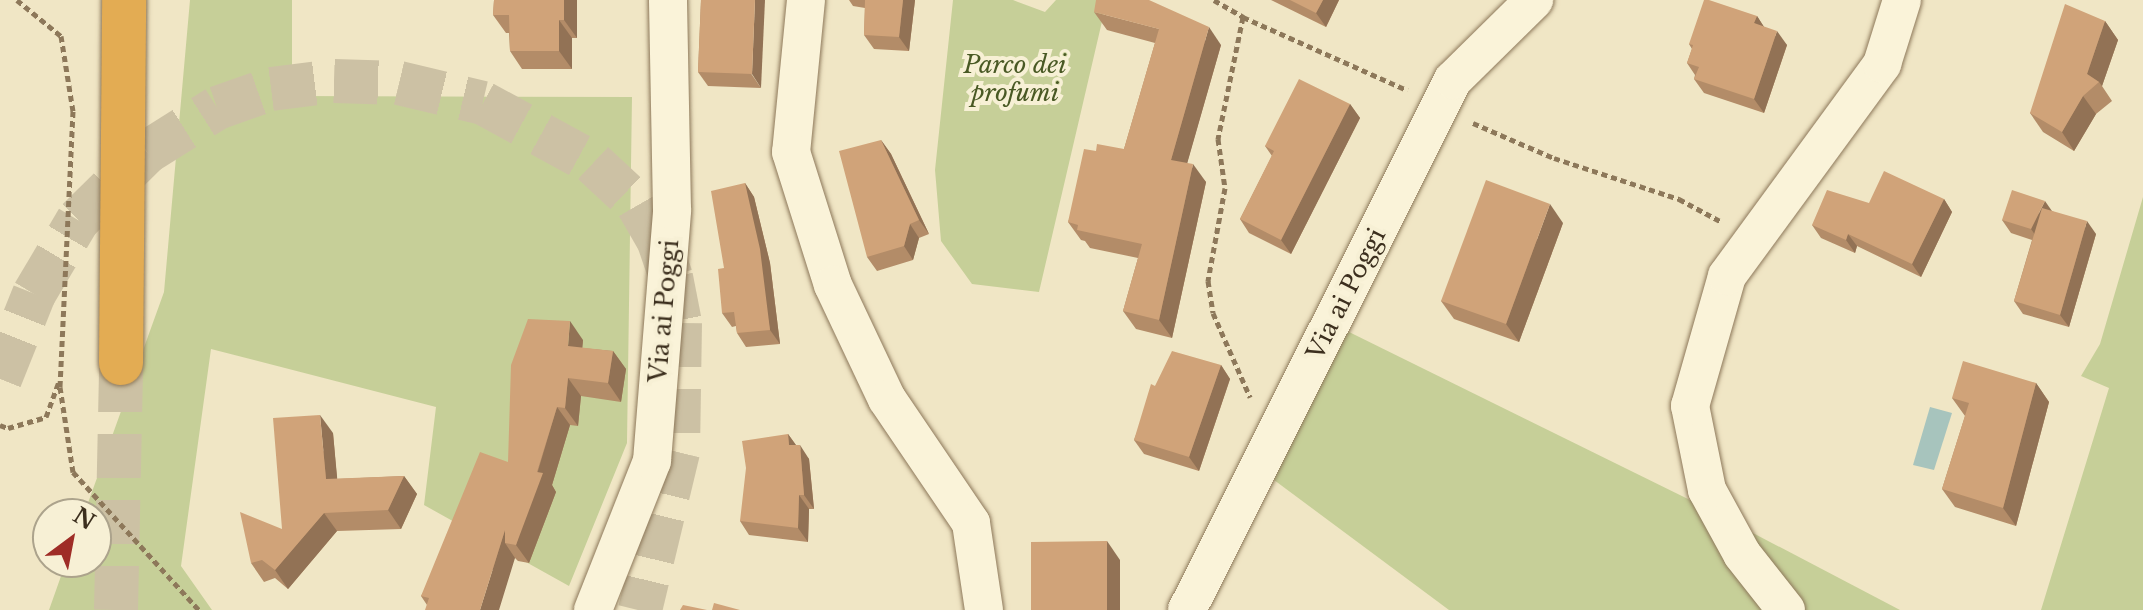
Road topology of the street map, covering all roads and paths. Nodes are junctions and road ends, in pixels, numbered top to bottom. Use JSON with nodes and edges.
{"nodes":[{"id":1,"x":124,"y":0,"type":"edge"},
{"id":2,"x":668,"y":0,"type":"edge"},
{"id":3,"x":806,"y":0,"type":"edge"},
{"id":4,"x":1214,"y":0,"type":"edge"},
{"id":5,"x":1534,"y":0,"type":"edge"},
{"id":6,"x":1902,"y":0,"type":"edge"},
{"id":7,"x":1243,"y":17,"type":"junction"},
{"id":8,"x":1441,"y":104,"type":"junction"},
{"id":9,"x":1754,"y":239,"type":"junction"},
{"id":10,"x":121,"y":363,"type":"tunnel mouth"},
{"id":11,"x":60,"y":379,"type":"dead end"},
{"id":12,"x":0,"y":425,"type":"edge"},
{"id":13,"x":1279,"y":428,"type":"junction"},
{"id":14,"x":593,"y":610,"type":"edge"},
{"id":15,"x":984,"y":610,"type":"edge"},
{"id":16,"x":1187,"y":610,"type":"edge"},
{"id":17,"x":1786,"y":610,"type":"edge"}],
"edges":[{"from":1,"to":10,"type":"highway"},
{"from":2,"to":14,"type":"street","name":"Via ai Poggi"},
{"from":3,"to":15,"type":"street"},
{"from":4,"to":7,"type":"path"},
{"from":5,"to":8,"type":"street","name":"Via ai Poggi"},
{"from":6,"to":9,"type":"street"},
{"from":7,"to":8,"type":"path"},
{"from":7,"to":13,"type":"path"},
{"from":8,"to":9,"type":"path"},
{"from":8,"to":13,"type":"street","name":"Via ai Poggi"},
{"from":9,"to":17,"type":"street"},
{"from":11,"to":12,"type":"path"},
{"from":13,"to":16,"type":"street","name":"Via ai Poggi"}]}
